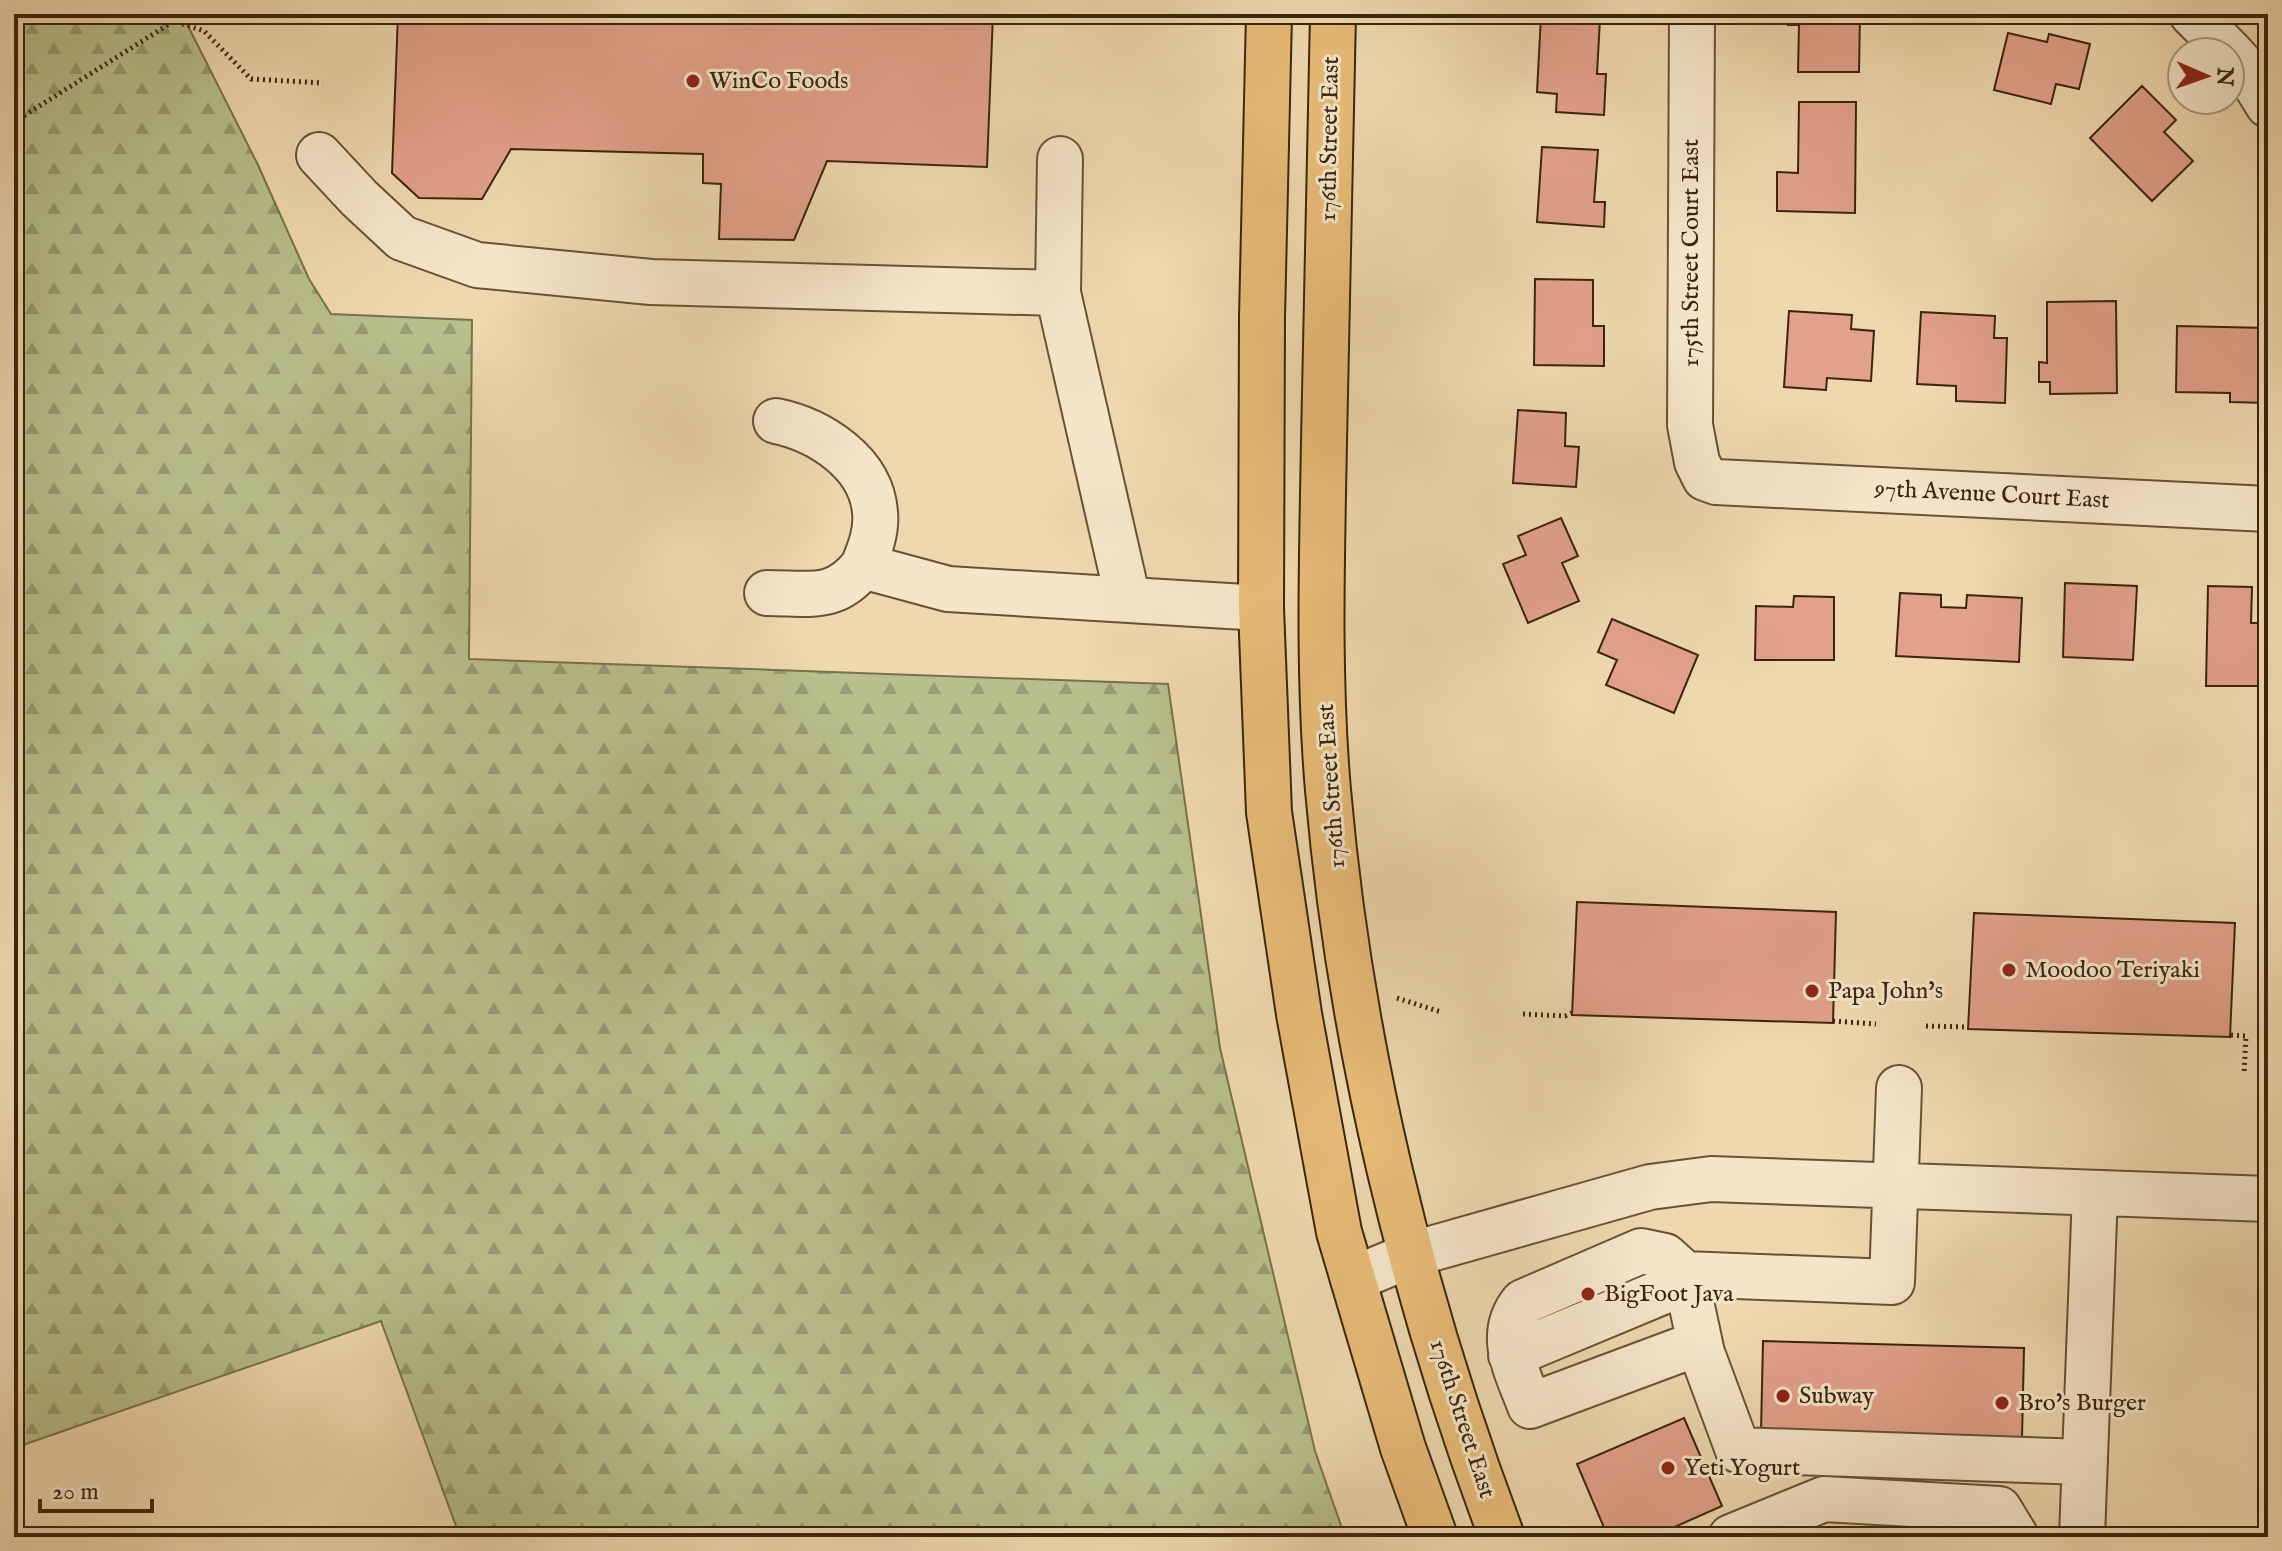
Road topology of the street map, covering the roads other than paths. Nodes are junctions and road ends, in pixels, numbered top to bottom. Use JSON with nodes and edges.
{"nodes":[{"id":1,"x":1269,"y":14,"type":"edge"},
{"id":2,"x":1333,"y":14,"type":"edge"},
{"id":3,"x":1692,"y":14,"type":"edge"},
{"id":4,"x":2192,"y":14,"type":"edge"},
{"id":5,"x":2212,"y":36,"type":"edge"},
{"id":6,"x":319,"y":155,"type":"dead end"},
{"id":7,"x":1060,"y":159,"type":"dead end"},
{"id":8,"x":1058,"y":293,"type":"junction"},
{"id":9,"x":776,"y":421,"type":"dead end"},
{"id":10,"x":1716,"y":482,"type":"joint"},
{"id":11,"x":2268,"y":509,"type":"edge"},
{"id":12,"x":863,"y":566,"type":"junction"},
{"id":13,"x":767,"y":593,"type":"dead end"},
{"id":14,"x":1128,"y":600,"type":"junction"},
{"id":15,"x":1261,"y":608,"type":"junction"},
{"id":16,"x":1899,"y":1088,"type":"dead end"},
{"id":17,"x":1895,"y":1185,"type":"junction"},
{"id":18,"x":2095,"y":1193,"type":"junction"},
{"id":19,"x":2268,"y":1199,"type":"edge"},
{"id":20,"x":1413,"y":1254,"type":"junction"},
{"id":21,"x":1685,"y":1274,"type":"junction"},
{"id":22,"x":1353,"y":1279,"type":"junction"},
{"id":23,"x":1699,"y":1343,"type":"junction"},
{"id":24,"x":2085,"y":1462,"type":"junction"},
{"id":25,"x":1768,"y":1534,"type":"edge"},
{"id":26,"x":1435,"y":1537,"type":"edge"},
{"id":27,"x":1502,"y":1537,"type":"edge"},
{"id":28,"x":2016,"y":1537,"type":"edge"},
{"id":29,"x":2082,"y":1537,"type":"edge"}],
"edges":[{"from":1,"to":15,"type":"main road"},
{"from":2,"to":20,"type":"main road","name":"176th Street East"},
{"from":3,"to":10,"type":"street","name":"175th Street Court East"},
{"from":4,"to":5,"type":"street"},
{"from":6,"to":8,"type":"street"},
{"from":7,"to":8,"type":"street"},
{"from":8,"to":14,"type":"street"},
{"from":9,"to":12,"type":"street"},
{"from":10,"to":11,"type":"street","name":"97th Avenue Court East"},
{"from":12,"to":13,"type":"street"},
{"from":12,"to":14,"type":"street"},
{"from":14,"to":15,"type":"street"},
{"from":15,"to":22,"type":"main road"},
{"from":16,"to":17,"type":"street"},
{"from":17,"to":18,"type":"street"},
{"from":17,"to":20,"type":"street"},
{"from":17,"to":21,"type":"street"},
{"from":18,"to":19,"type":"street"},
{"from":18,"to":24,"type":"street"},
{"from":20,"to":22,"type":"street"},
{"from":20,"to":27,"type":"main road","name":"176th Street East"},
{"from":21,"to":23,"type":"street"},
{"from":21,"to":23,"type":"street"},
{"from":22,"to":26,"type":"main road"},
{"from":23,"to":24,"type":"street"},
{"from":24,"to":29,"type":"street"},
{"from":25,"to":28,"type":"street"}]}
